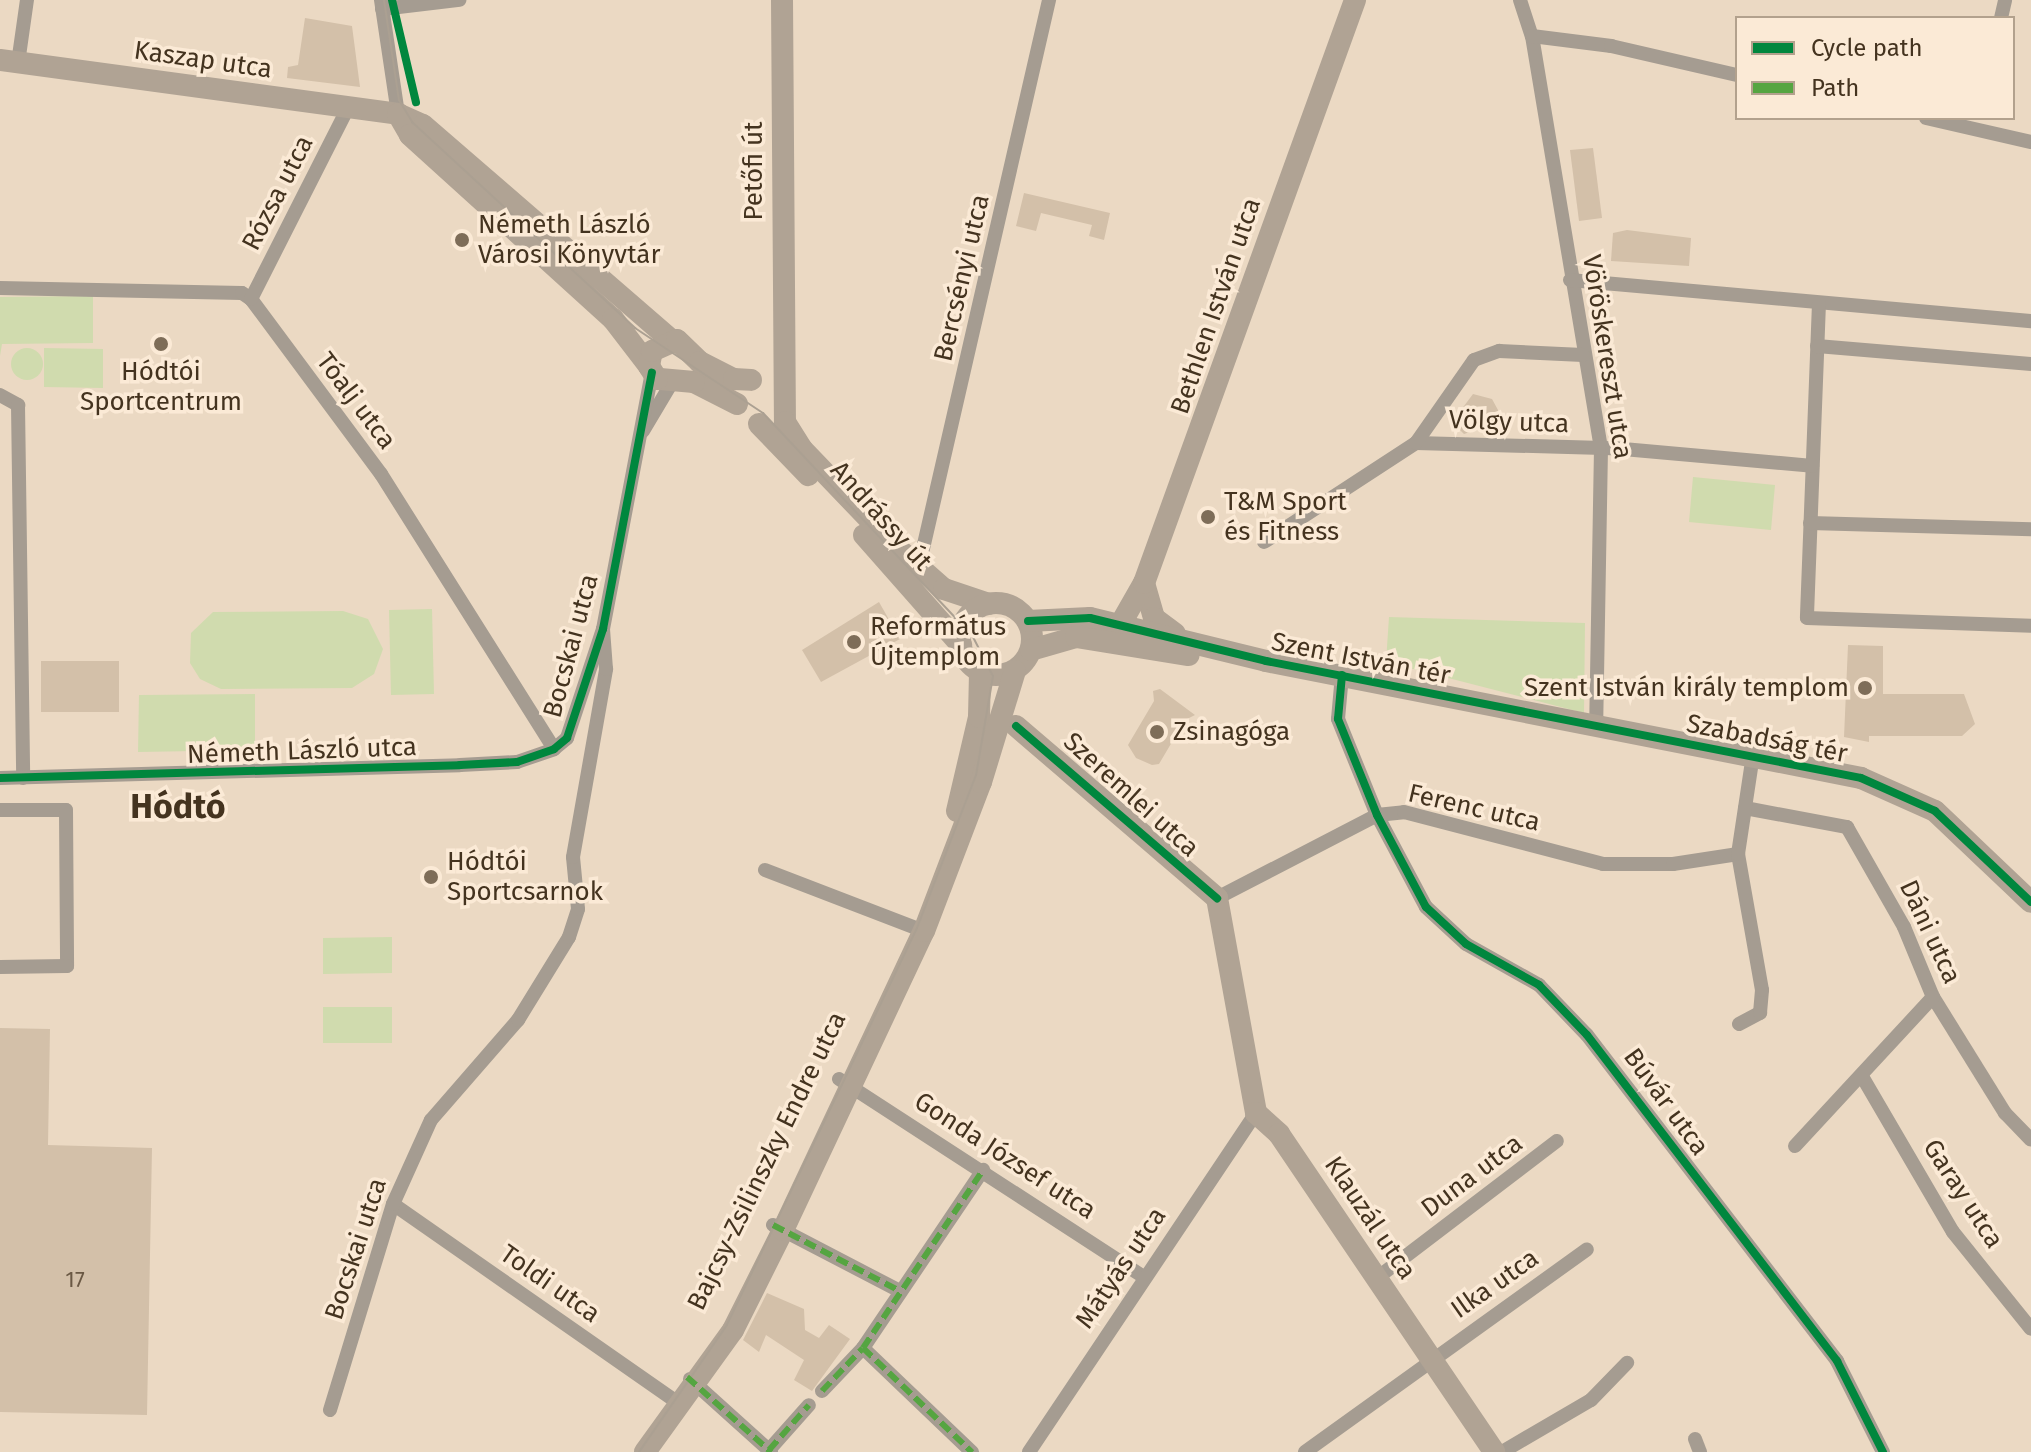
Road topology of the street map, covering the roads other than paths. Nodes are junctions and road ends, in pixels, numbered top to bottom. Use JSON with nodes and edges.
{"nodes":[{"id":1,"x":27,"y":0,"type":"edge"},
{"id":2,"x":459,"y":0,"type":"edge"},
{"id":3,"x":782,"y":0,"type":"edge"},
{"id":4,"x":1049,"y":0,"type":"edge"},
{"id":5,"x":1355,"y":0,"type":"edge"},
{"id":6,"x":1520,"y":0,"type":"edge"},
{"id":7,"x":381,"y":4,"type":"edge"},
{"id":8,"x":1532,"y":36,"type":"junction"},
{"id":9,"x":9,"y":61,"type":"edge"},
{"id":10,"x":1735,"y":75,"type":"edge"},
{"id":11,"x":348,"y":108,"type":"junction"},
{"id":12,"x":398,"y":114,"type":"junction"},
{"id":13,"x":1944,"y":120,"type":"edge"},
{"id":14,"x":1980,"y":124,"type":"edge"},
{"id":15,"x":2031,"y":142,"type":"edge"},
{"id":16,"x":1570,"y":280,"type":"junction"},
{"id":17,"x":0,"y":288,"type":"edge"},
{"id":18,"x":251,"y":299,"type":"junction"},
{"id":19,"x":1819,"y":303,"type":"junction"},
{"id":20,"x":2031,"y":321,"type":"edge"},
{"id":21,"x":670,"y":339,"type":"junction"},
{"id":22,"x":782,"y":342,"type":"junction"},
{"id":23,"x":1817,"y":346,"type":"junction"},
{"id":24,"x":692,"y":353,"type":"junction"},
{"id":25,"x":1583,"y":355,"type":"junction"},
{"id":26,"x":2031,"y":364,"type":"edge"},
{"id":27,"x":662,"y":377,"type":"junction"},
{"id":28,"x":755,"y":379,"type":"junction"},
{"id":29,"x":0,"y":395,"type":"edge"},
{"id":30,"x":781,"y":400,"type":"junction"},
{"id":31,"x":737,"y":404,"type":"junction"},
{"id":32,"x":759,"y":424,"type":"junction"},
{"id":33,"x":1416,"y":443,"type":"junction"},
{"id":34,"x":1601,"y":448,"type":"junction"},
{"id":35,"x":635,"y":454,"type":"junction"},
{"id":36,"x":1812,"y":466,"type":"junction"},
{"id":37,"x":1810,"y":523,"type":"junction"},
{"id":38,"x":2031,"y":529,"type":"edge"},
{"id":39,"x":1264,"y":542,"type":"dead end"},
{"id":40,"x":919,"y":566,"type":"junction"},
{"id":41,"x":1144,"y":583,"type":"junction"},
{"id":42,"x":989,"y":604,"type":"junction"},
{"id":43,"x":1028,"y":621,"type":"junction"},
{"id":44,"x":1120,"y":625,"type":"junction"},
{"id":45,"x":2031,"y":626,"type":"edge"},
{"id":46,"x":603,"y":629,"type":"junction"},
{"id":47,"x":1101,"y":638,"type":"junction"},
{"id":48,"x":1183,"y":640,"type":"junction"},
{"id":49,"x":961,"y":645,"type":"junction"},
{"id":50,"x":1031,"y":650,"type":"junction"},
{"id":51,"x":1266,"y":661,"type":"junction"},
{"id":52,"x":1015,"y":671,"type":"junction"},
{"id":53,"x":980,"y":672,"type":"junction"},
{"id":54,"x":1342,"y":675,"type":"junction"},
{"id":55,"x":1007,"y":723,"type":"junction"},
{"id":56,"x":1596,"y":726,"type":"junction"},
{"id":57,"x":554,"y":749,"type":"junction"},
{"id":58,"x":1753,"y":755,"type":"junction"},
{"id":59,"x":0,"y":778,"type":"edge"},
{"id":60,"x":23,"y":778,"type":"junction"},
{"id":61,"x":1745,"y":808,"type":"junction"},
{"id":62,"x":0,"y":810,"type":"edge"},
{"id":63,"x":1377,"y":815,"type":"junction"},
{"id":64,"x":1738,"y":854,"type":"junction"},
{"id":65,"x":765,"y":870,"type":"dead end"},
{"id":66,"x":1217,"y":898,"type":"junction"},
{"id":67,"x":2031,"y":902,"type":"edge"},
{"id":68,"x":918,"y":928,"type":"junction"},
{"id":69,"x":0,"y":967,"type":"edge"},
{"id":70,"x":1933,"y":997,"type":"junction"},
{"id":71,"x":1739,"y":1024,"type":"dead end"},
{"id":72,"x":1863,"y":1078,"type":"junction"},
{"id":73,"x":844,"y":1081,"type":"junction"},
{"id":74,"x":1256,"y":1113,"type":"junction"},
{"id":75,"x":2031,"y":1140,"type":"edge"},
{"id":76,"x":1557,"y":1141,"type":"dead end"},
{"id":77,"x":1795,"y":1146,"type":"dead end"},
{"id":78,"x":983,"y":1170,"type":"junction"},
{"id":79,"x":393,"y":1204,"type":"junction"},
{"id":80,"x":778,"y":1228,"type":"junction"},
{"id":81,"x":1587,"y":1249,"type":"dead end"},
{"id":82,"x":1144,"y":1277,"type":"junction"},
{"id":83,"x":1377,"y":1278,"type":"junction"},
{"id":84,"x":900,"y":1291,"type":"junction"},
{"id":85,"x":2031,"y":1329,"type":"edge"},
{"id":86,"x":863,"y":1348,"type":"junction"},
{"id":87,"x":1432,"y":1359,"type":"junction"},
{"id":88,"x":1627,"y":1363,"type":"dead end"},
{"id":89,"x":691,"y":1380,"type":"junction"},
{"id":90,"x":822,"y":1391,"type":"dead end"},
{"id":91,"x":676,"y":1401,"type":"junction"},
{"id":92,"x":809,"y":1405,"type":"dead end"},
{"id":93,"x":330,"y":1410,"type":"dead end"},
{"id":94,"x":770,"y":1451,"type":"edge"},
{"id":95,"x":632,"y":1452,"type":"edge"},
{"id":96,"x":645,"y":1452,"type":"edge"},
{"id":97,"x":972,"y":1452,"type":"edge"},
{"id":98,"x":1029,"y":1452,"type":"edge"},
{"id":99,"x":1305,"y":1452,"type":"edge"},
{"id":100,"x":1494,"y":1452,"type":"edge"},
{"id":101,"x":1502,"y":1452,"type":"edge"},
{"id":102,"x":1883,"y":1452,"type":"edge"}],
"edges":[{"from":1,"to":9,"type":"street"},
{"from":2,"to":7,"type":"street"},
{"from":3,"to":22,"type":"street","name":"Petőfi út"},
{"from":4,"to":40,"type":"street","name":"Bercsényi utca"},
{"from":5,"to":41,"type":"street","name":"Bethlen István utca"},
{"from":6,"to":8,"type":"street","name":"Vöröskereszt utca"},
{"from":7,"to":12,"type":"street"},
{"from":8,"to":10,"type":"street"},
{"from":8,"to":16,"type":"street","name":"Vöröskereszt utca"},
{"from":9,"to":11,"type":"street","name":"Kaszap utca"},
{"from":11,"to":12,"type":"street","name":"Kaszap utca"},
{"from":11,"to":18,"type":"street","name":"Rózsa utca"},
{"from":12,"to":21,"type":"street"},
{"from":12,"to":27,"type":"street"},
{"from":13,"to":14,"type":"street"},
{"from":14,"to":15,"type":"street"},
{"from":16,"to":19,"type":"street"},
{"from":16,"to":25,"type":"street","name":"Vöröskereszt utca"},
{"from":17,"to":18,"type":"street"},
{"from":18,"to":57,"type":"street","name":"Tóalj utca"},
{"from":19,"to":20,"type":"street"},
{"from":19,"to":23,"type":"street"},
{"from":21,"to":24,"type":"street"},
{"from":21,"to":27,"type":"street"},
{"from":22,"to":28,"type":"street"},
{"from":22,"to":30,"type":"street","name":"Petőfi út"},
{"from":23,"to":26,"type":"street"},
{"from":23,"to":36,"type":"street"},
{"from":24,"to":27,"type":"street"},
{"from":24,"to":28,"type":"street"},
{"from":25,"to":33,"type":"street","name":"Völgy utca"},
{"from":25,"to":34,"type":"street","name":"Vöröskereszt utca"},
{"from":27,"to":31,"type":"street"},
{"from":27,"to":35,"type":"street","name":"Bocskai utca"},
{"from":27,"to":35,"type":"street","name":"Bocskai utca"},
{"from":28,"to":30,"type":"street"},
{"from":28,"to":31,"type":"street"},
{"from":29,"to":60,"type":"street"},
{"from":30,"to":32,"type":"street"},
{"from":30,"to":40,"type":"street","name":"Andrássy út"},
{"from":31,"to":32,"type":"street"},
{"from":32,"to":49,"type":"street","name":"Andrássy út"},
{"from":33,"to":34,"type":"street","name":"Völgy utca"},
{"from":33,"to":39,"type":"street","name":"Völgy utca"},
{"from":34,"to":36,"type":"street"},
{"from":34,"to":56,"type":"street","name":"Vöröskereszt utca"},
{"from":35,"to":46,"type":"street","name":"Bocskai utca"},
{"from":36,"to":37,"type":"street"},
{"from":37,"to":38,"type":"street"},
{"from":37,"to":45,"type":"street"},
{"from":40,"to":42,"type":"street","name":"Andrássy út"},
{"from":41,"to":44,"type":"street","name":"Bethlen István utca"},
{"from":41,"to":48,"type":"street"},
{"from":42,"to":43,"type":"street"},
{"from":42,"to":49,"type":"street"},
{"from":43,"to":44,"type":"street","name":"Szent István tér"},
{"from":43,"to":50,"type":"street"},
{"from":44,"to":47,"type":"street"},
{"from":44,"to":48,"type":"street","name":"Szent István tér"},
{"from":46,"to":57,"type":"street","name":"Bocskai utca"},
{"from":46,"to":79,"type":"street","name":"Bocskai utca"},
{"from":47,"to":50,"type":"street"},
{"from":47,"to":51,"type":"street"},
{"from":48,"to":51,"type":"street","name":"Szent István tér"},
{"from":49,"to":53,"type":"street"},
{"from":50,"to":52,"type":"street"},
{"from":51,"to":54,"type":"street","name":"Szent István tér"},
{"from":52,"to":53,"type":"street"},
{"from":52,"to":55,"type":"street","name":"Bajcsy-Zsilinszky Endre utca"},
{"from":53,"to":68,"type":"street","name":"Bajcsy-Zsilinszky Endre utca"},
{"from":54,"to":56,"type":"street","name":"Szent István tér"},
{"from":54,"to":63,"type":"street","name":"Búvár utca"},
{"from":55,"to":66,"type":"street","name":"Szeremlei utca"},
{"from":55,"to":68,"type":"street","name":"Bajcsy-Zsilinszky Endre utca"},
{"from":56,"to":58,"type":"street","name":"Szabadság tér"},
{"from":57,"to":60,"type":"street","name":"Németh László utca"},
{"from":58,"to":61,"type":"street"},
{"from":58,"to":67,"type":"street","name":"Szabadság tér"},
{"from":59,"to":60,"type":"street","name":"Németh László utca"},
{"from":61,"to":64,"type":"street"},
{"from":61,"to":70,"type":"street","name":"Dáni utca"},
{"from":62,"to":69,"type":"street"},
{"from":63,"to":64,"type":"street","name":"Ferenc utca"},
{"from":63,"to":66,"type":"street","name":"Ferenc utca"},
{"from":63,"to":102,"type":"street","name":"Búvár utca"},
{"from":64,"to":71,"type":"street"},
{"from":65,"to":68,"type":"street"},
{"from":66,"to":74,"type":"street"},
{"from":68,"to":73,"type":"street","name":"Bajcsy-Zsilinszky Endre utca"},
{"from":70,"to":72,"type":"street"},
{"from":70,"to":75,"type":"street","name":"Dáni utca"},
{"from":72,"to":77,"type":"street"},
{"from":72,"to":85,"type":"street","name":"Garay utca"},
{"from":73,"to":78,"type":"street","name":"Gonda József utca"},
{"from":73,"to":80,"type":"street","name":"Bajcsy-Zsilinszky Endre utca"},
{"from":74,"to":82,"type":"street","name":"Mátyás utca"},
{"from":74,"to":83,"type":"street","name":"Klauzál utca"},
{"from":76,"to":83,"type":"street","name":"Duna utca"},
{"from":78,"to":82,"type":"street","name":"Gonda József utca"},
{"from":78,"to":84,"type":"street"},
{"from":79,"to":91,"type":"street","name":"Toldi utca"},
{"from":79,"to":93,"type":"street","name":"Bocskai utca"},
{"from":80,"to":84,"type":"street"},
{"from":80,"to":89,"type":"street","name":"Bajcsy-Zsilinszky Endre utca"},
{"from":81,"to":87,"type":"street","name":"Ilka utca"},
{"from":82,"to":98,"type":"street","name":"Mátyás utca"},
{"from":83,"to":87,"type":"street","name":"Klauzál utca"},
{"from":84,"to":86,"type":"street"},
{"from":86,"to":90,"type":"street"},
{"from":86,"to":97,"type":"street"},
{"from":87,"to":99,"type":"street"},
{"from":87,"to":100,"type":"street","name":"Klauzál utca"},
{"from":88,"to":101,"type":"street"},
{"from":89,"to":91,"type":"street","name":"Bajcsy-Zsilinszky Endre utca"},
{"from":89,"to":94,"type":"street"},
{"from":91,"to":95,"type":"street","name":"Bajcsy-Zsilinszky Endre utca"},
{"from":91,"to":96,"type":"street","name":"Bajcsy-Zsilinszky Endre utca"},
{"from":92,"to":94,"type":"street"}]}
